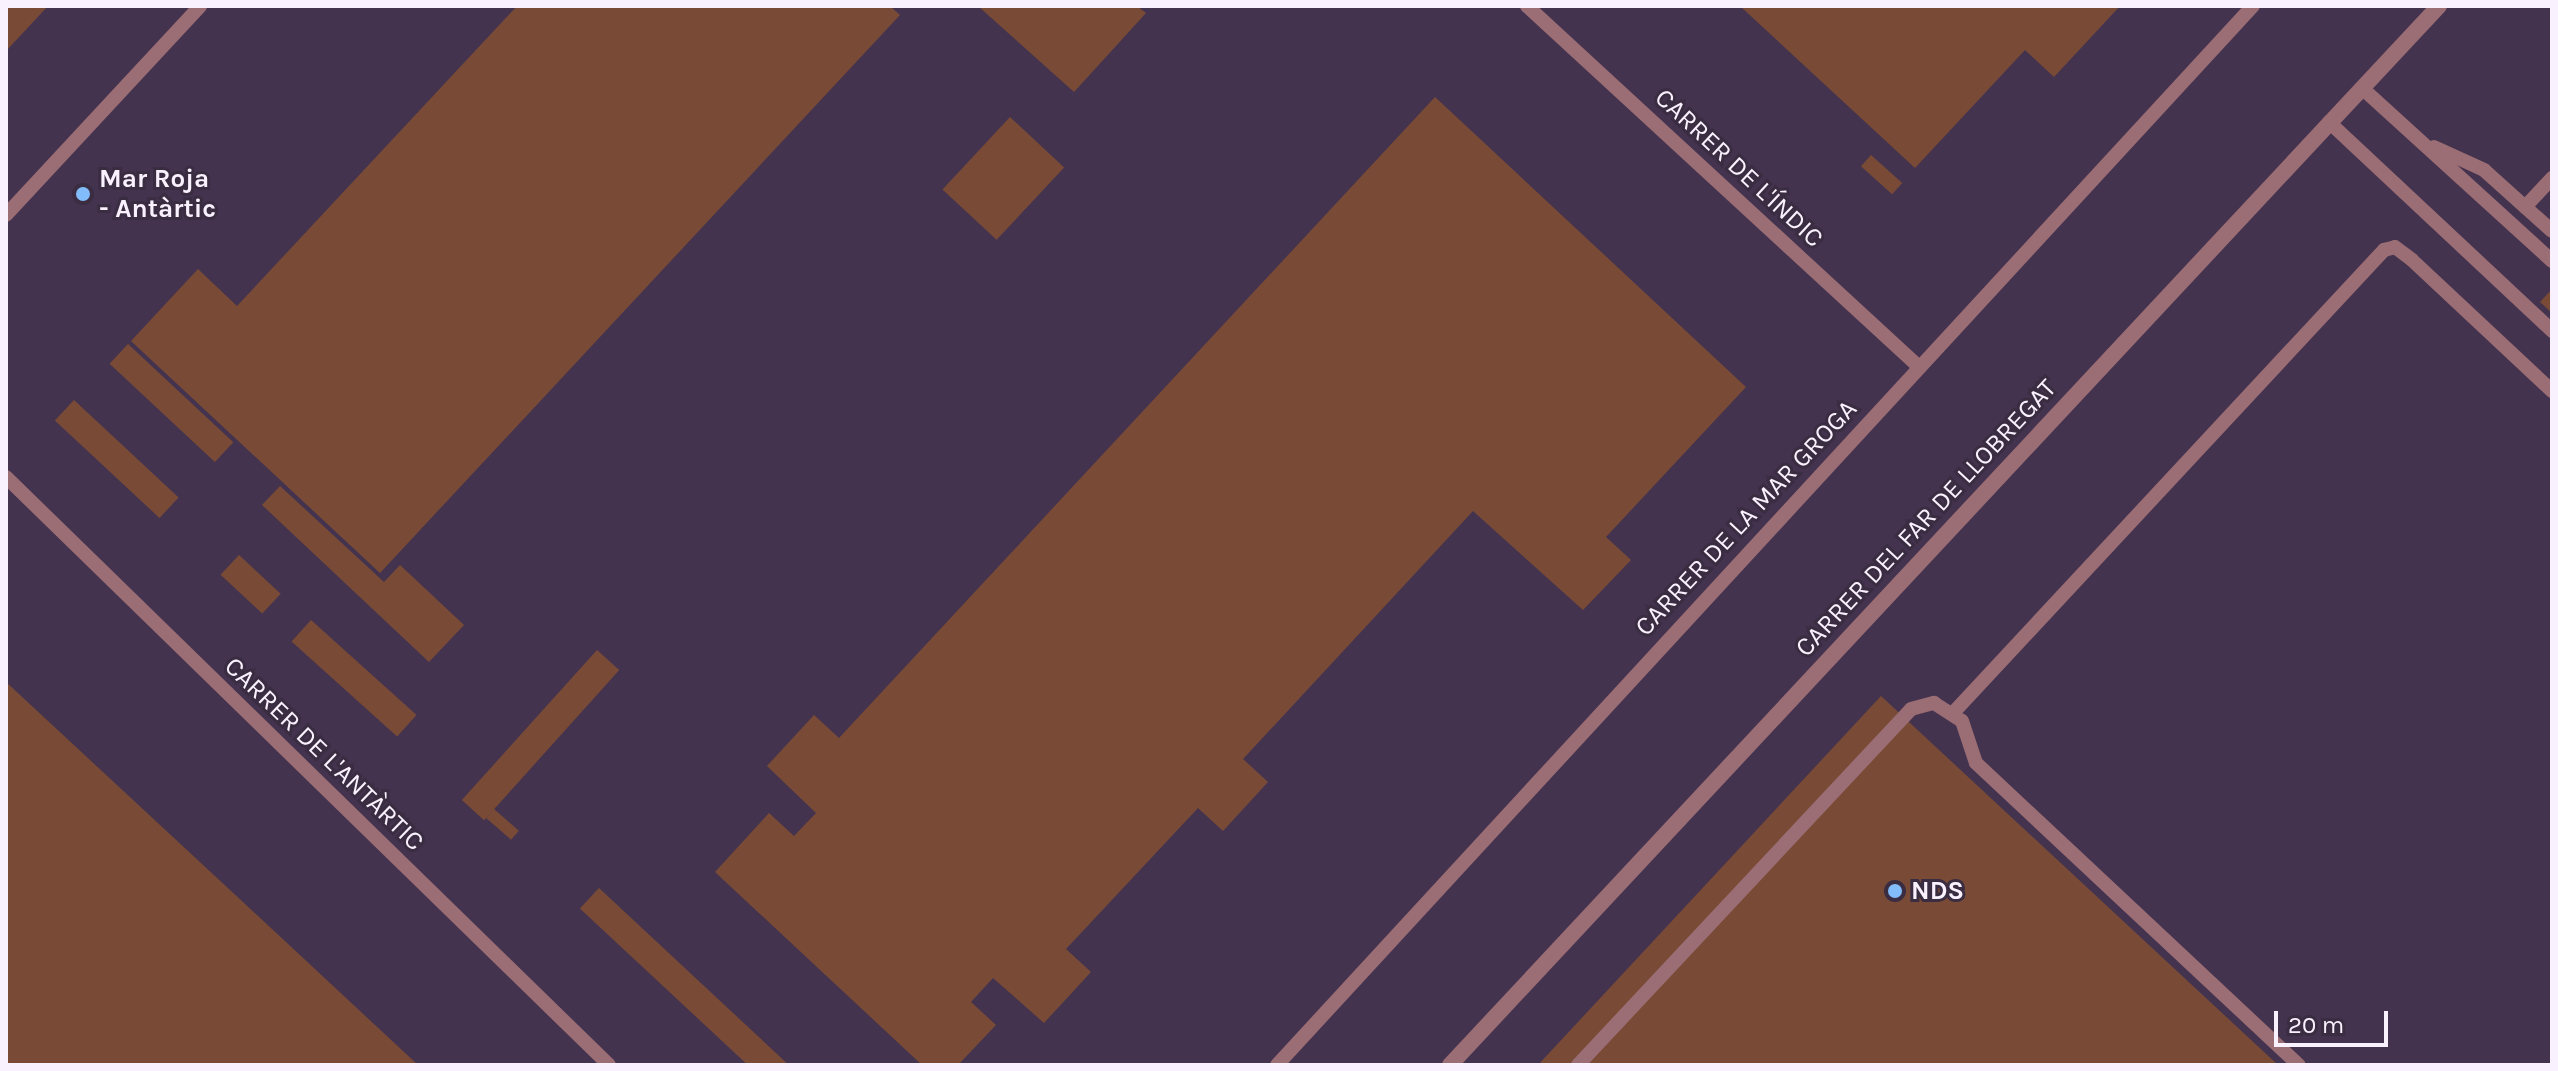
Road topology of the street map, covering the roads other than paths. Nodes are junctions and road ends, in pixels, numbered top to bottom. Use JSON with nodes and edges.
{"nodes":[{"id":1,"x":200,"y":6,"type":"edge"},
{"id":2,"x":1527,"y":6,"type":"edge"},
{"id":3,"x":2253,"y":6,"type":"edge"},
{"id":4,"x":2439,"y":6,"type":"edge"},
{"id":5,"x":2362,"y":88,"type":"junction"},
{"id":6,"x":2329,"y":122,"type":"junction"},
{"id":7,"x":2420,"y":140,"type":"junction"},
{"id":8,"x":2552,"y":178,"type":"edge"},
{"id":9,"x":2525,"y":207,"type":"junction"},
{"id":10,"x":6,"y":215,"type":"edge"},
{"id":11,"x":2552,"y":231,"type":"edge"},
{"id":12,"x":2552,"y":261,"type":"edge"},
{"id":13,"x":2552,"y":331,"type":"edge"},
{"id":14,"x":1918,"y":366,"type":"junction"},
{"id":15,"x":2552,"y":391,"type":"edge"},
{"id":16,"x":6,"y":477,"type":"edge"},
{"id":17,"x":1953,"y":713,"type":"junction"},
{"id":18,"x":609,"y":1065,"type":"edge"},
{"id":19,"x":1277,"y":1065,"type":"edge"},
{"id":20,"x":1450,"y":1065,"type":"edge"},
{"id":21,"x":1578,"y":1065,"type":"edge"},
{"id":22,"x":2299,"y":1065,"type":"edge"}],
"edges":[{"from":1,"to":10,"type":"lane"},
{"from":2,"to":14,"type":"lane","name":"CARRER DE L'ÍNDIC"},
{"from":3,"to":14,"type":"lane","name":"CARRER DE LA MAR GROGA"},
{"from":4,"to":5,"type":"street","name":"CARRER DEL FAR DE LLOBREGAT"},
{"from":5,"to":6,"type":"street","name":"CARRER DEL FAR DE LLOBREGAT"},
{"from":5,"to":7,"type":"lane"},
{"from":6,"to":13,"type":"lane"},
{"from":6,"to":20,"type":"street","name":"CARRER DEL FAR DE LLOBREGAT"},
{"from":7,"to":9,"type":"lane"},
{"from":7,"to":12,"type":"lane"},
{"from":8,"to":9,"type":"lane"},
{"from":9,"to":11,"type":"lane"},
{"from":14,"to":19,"type":"lane","name":"CARRER DE LA MAR GROGA"},
{"from":15,"to":17,"type":"lane"},
{"from":16,"to":18,"type":"lane","name":"CARRER DE L'ANTÀRTIC"},
{"from":17,"to":21,"type":"lane"},
{"from":17,"to":22,"type":"lane"}]}
